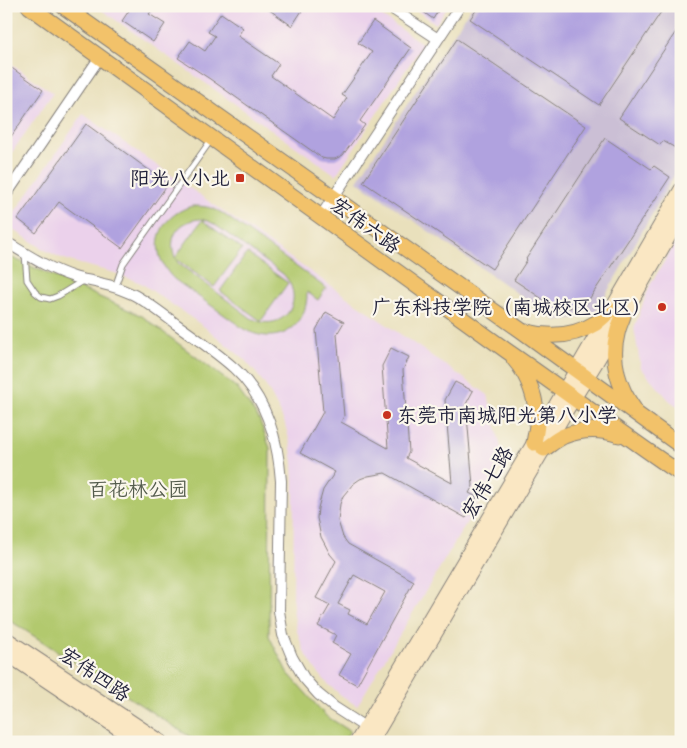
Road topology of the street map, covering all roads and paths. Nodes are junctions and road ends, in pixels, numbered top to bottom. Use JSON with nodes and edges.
{"nodes":[{"id":1,"x":29,"y":6,"type":"edge"},
{"id":2,"x":63,"y":6,"type":"edge"},
{"id":3,"x":388,"y":6,"type":"edge"},
{"id":4,"x":460,"y":6,"type":"edge"},
{"id":5,"x":438,"y":39,"type":"junction"},
{"id":6,"x":100,"y":57,"type":"junction"},
{"id":7,"x":212,"y":138,"type":"junction"},
{"id":8,"x":681,"y":190,"type":"edge"},
{"id":9,"x":6,"y":195,"type":"edge"},
{"id":10,"x":333,"y":198,"type":"junction"},
{"id":11,"x":681,"y":215,"type":"edge"},
{"id":12,"x":321,"y":216,"type":"junction"},
{"id":13,"x":6,"y":242,"type":"edge"},
{"id":14,"x":25,"y":253,"type":"junction"},
{"id":15,"x":86,"y":280,"type":"junction"},
{"id":16,"x":115,"y":288,"type":"junction"},
{"id":17,"x":617,"y":313,"type":"junction"},
{"id":18,"x":522,"y":331,"type":"junction"},
{"id":19,"x":507,"y":351,"type":"junction"},
{"id":20,"x":581,"y":374,"type":"junction"},
{"id":21,"x":569,"y":395,"type":"junction"},
{"id":22,"x":637,"y":415,"type":"junction"},
{"id":23,"x":629,"y":439,"type":"junction"},
{"id":24,"x":539,"y":446,"type":"junction"},
{"id":25,"x":681,"y":446,"type":"edge"},
{"id":26,"x":681,"y":474,"type":"edge"},
{"id":27,"x":6,"y":639,"type":"edge"},
{"id":28,"x":6,"y":653,"type":"edge"},
{"id":29,"x":365,"y":727,"type":"junction"},
{"id":30,"x":139,"y":742,"type":"edge"},
{"id":31,"x":161,"y":742,"type":"edge"},
{"id":32,"x":357,"y":742,"type":"edge"},
{"id":33,"x":371,"y":742,"type":"edge"}],
"edges":[{"from":1,"to":6,"type":"main road","name":"宏伟六路"},
{"from":2,"to":10,"type":"main road","name":"宏伟六路"},
{"from":3,"to":5,"type":"street"},
{"from":4,"to":5,"type":"street"},
{"from":5,"to":10,"type":"street"},
{"from":6,"to":7,"type":"main road","name":"宏伟六路"},
{"from":6,"to":9,"type":"street"},
{"from":7,"to":12,"type":"main road","name":"宏伟六路"},
{"from":7,"to":16,"type":"lane"},
{"from":8,"to":17,"type":"street","name":"宏伟七路"},
{"from":10,"to":12,"type":"street"},
{"from":10,"to":18,"type":"main road","name":"宏伟六路"},
{"from":11,"to":17,"type":"street","name":"宏伟七路"},
{"from":12,"to":19,"type":"main road","name":"宏伟六路"},
{"from":13,"to":14,"type":"street"},
{"from":14,"to":15,"type":"street"},
{"from":14,"to":15,"type":"lane"},
{"from":15,"to":16,"type":"street"},
{"from":16,"to":29,"type":"street"},
{"from":17,"to":18,"type":"main road"},
{"from":17,"to":20,"type":"street","name":"宏伟七路"},
{"from":17,"to":22,"type":"main road"},
{"from":18,"to":20,"type":"main road","name":"宏伟六路"},
{"from":19,"to":21,"type":"main road","name":"宏伟六路"},
{"from":19,"to":24,"type":"main road"},
{"from":20,"to":21,"type":"street","name":"宏伟七路"},
{"from":20,"to":22,"type":"main road","name":"宏伟六路"},
{"from":21,"to":23,"type":"main road","name":"宏伟六路"},
{"from":21,"to":24,"type":"street","name":"宏伟七路"},
{"from":22,"to":25,"type":"main road","name":"宏伟六路"},
{"from":23,"to":24,"type":"main road"},
{"from":23,"to":26,"type":"main road","name":"宏伟六路"},
{"from":24,"to":29,"type":"street","name":"宏伟七路"},
{"from":24,"to":33,"type":"street","name":"宏伟七路"},
{"from":27,"to":31,"type":"street","name":"宏伟四路"},
{"from":28,"to":30,"type":"street","name":"宏伟四路"},
{"from":29,"to":32,"type":"street","name":"宏伟七路"}]}
